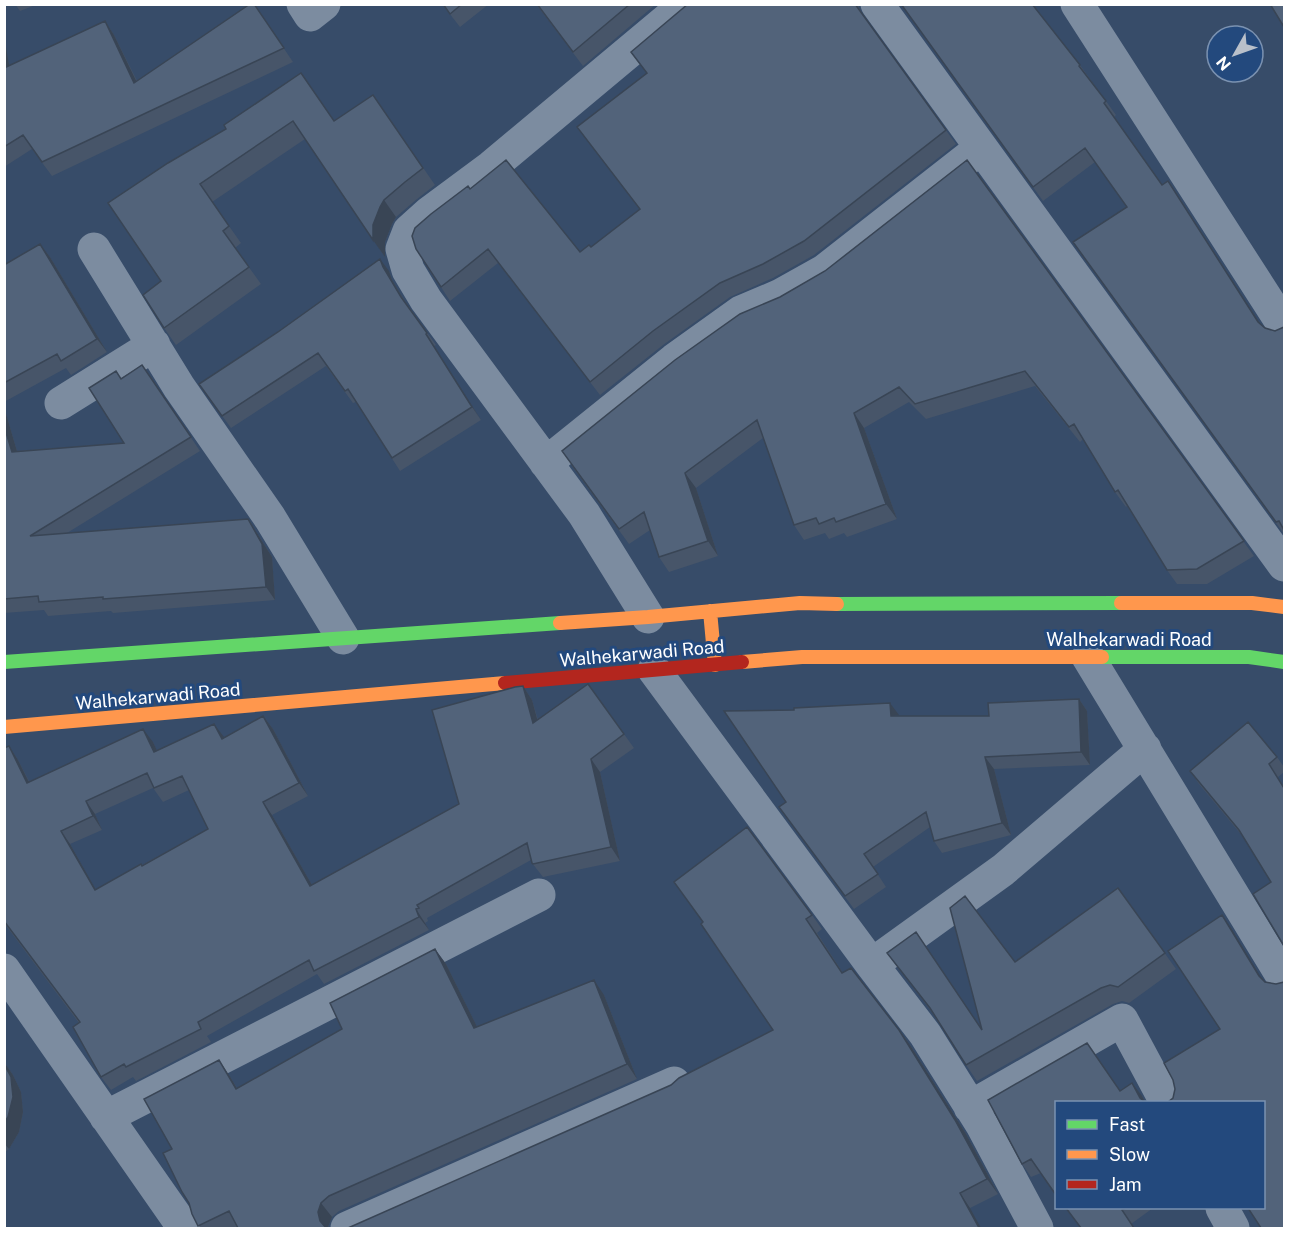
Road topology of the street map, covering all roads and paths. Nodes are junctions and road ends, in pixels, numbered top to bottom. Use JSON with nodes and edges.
{"nodes":[{"id":1,"x":303,"y":4,"type":"edge"},
{"id":2,"x":324,"y":4,"type":"edge"},
{"id":3,"x":686,"y":4,"type":"edge"},
{"id":4,"x":877,"y":4,"type":"edge"},
{"id":5,"x":1077,"y":4,"type":"edge"},
{"id":6,"x":981,"y":148,"type":"junction"},
{"id":7,"x":94,"y":249,"type":"dead end"},
{"id":8,"x":1284,"y":326,"type":"edge"},
{"id":9,"x":154,"y":345,"type":"junction"},
{"id":10,"x":61,"y":403,"type":"dead end"},
{"id":11,"x":546,"y":463,"type":"junction"},
{"id":12,"x":1284,"y":565,"type":"edge"},
{"id":13,"x":1284,"y":607,"type":"edge"},
{"id":14,"x":710,"y":611,"type":"junction"},
{"id":15,"x":648,"y":617,"type":"junction"},
{"id":16,"x":343,"y":638,"type":"junction"},
{"id":17,"x":1088,"y":657,"type":"junction"},
{"id":18,"x":4,"y":662,"type":"edge"},
{"id":19,"x":1284,"y":662,"type":"edge"},
{"id":20,"x":715,"y":665,"type":"junction"},
{"id":21,"x":654,"y":670,"type":"junction"},
{"id":22,"x":4,"y":727,"type":"edge"},
{"id":23,"x":1144,"y":749,"type":"junction"},
{"id":24,"x":539,"y":895,"type":"dead end"},
{"id":25,"x":872,"y":965,"type":"junction"},
{"id":26,"x":4,"y":970,"type":"edge"},
{"id":27,"x":1284,"y":979,"type":"edge"},
{"id":28,"x":674,"y":1083,"type":"edge"},
{"id":29,"x":1165,"y":1101,"type":"edge"},
{"id":30,"x":970,"y":1107,"type":"junction"},
{"id":31,"x":106,"y":1117,"type":"junction"},
{"id":32,"x":1223,"y":1209,"type":"edge"},
{"id":33,"x":172,"y":1225,"type":"edge"},
{"id":34,"x":347,"y":1228,"type":"edge"},
{"id":35,"x":1037,"y":1228,"type":"edge"},
{"id":36,"x":1233,"y":1228,"type":"edge"}],
"edges":[{"from":1,"to":2,"type":"street"},
{"from":3,"to":11,"type":"street"},
{"from":4,"to":6,"type":"street"},
{"from":5,"to":8,"type":"street"},
{"from":6,"to":11,"type":"street"},
{"from":6,"to":12,"type":"street"},
{"from":7,"to":9,"type":"street"},
{"from":9,"to":10,"type":"street"},
{"from":9,"to":16,"type":"street"},
{"from":11,"to":15,"type":"street"},
{"from":13,"to":14,"type":"street","name":"Walhekarwadi Road"},
{"from":14,"to":15,"type":"street","name":"Walhekarwadi Road"},
{"from":14,"to":20,"type":"street"},
{"from":15,"to":16,"type":"street","name":"Walhekarwadi Road"},
{"from":16,"to":18,"type":"street","name":"Walhekarwadi Road"},
{"from":17,"to":19,"type":"street","name":"Walhekarwadi Road"},
{"from":17,"to":20,"type":"street","name":"Walhekarwadi Road"},
{"from":17,"to":23,"type":"street"},
{"from":20,"to":21,"type":"street","name":"Walhekarwadi Road"},
{"from":21,"to":22,"type":"street","name":"Walhekarwadi Road"},
{"from":21,"to":25,"type":"street"},
{"from":23,"to":25,"type":"street"},
{"from":23,"to":27,"type":"street"},
{"from":24,"to":31,"type":"street"},
{"from":25,"to":30,"type":"street"},
{"from":26,"to":31,"type":"street"},
{"from":28,"to":34,"type":"street"},
{"from":29,"to":30,"type":"street"},
{"from":30,"to":35,"type":"street"},
{"from":31,"to":33,"type":"street"},
{"from":32,"to":36,"type":"street"}]}
